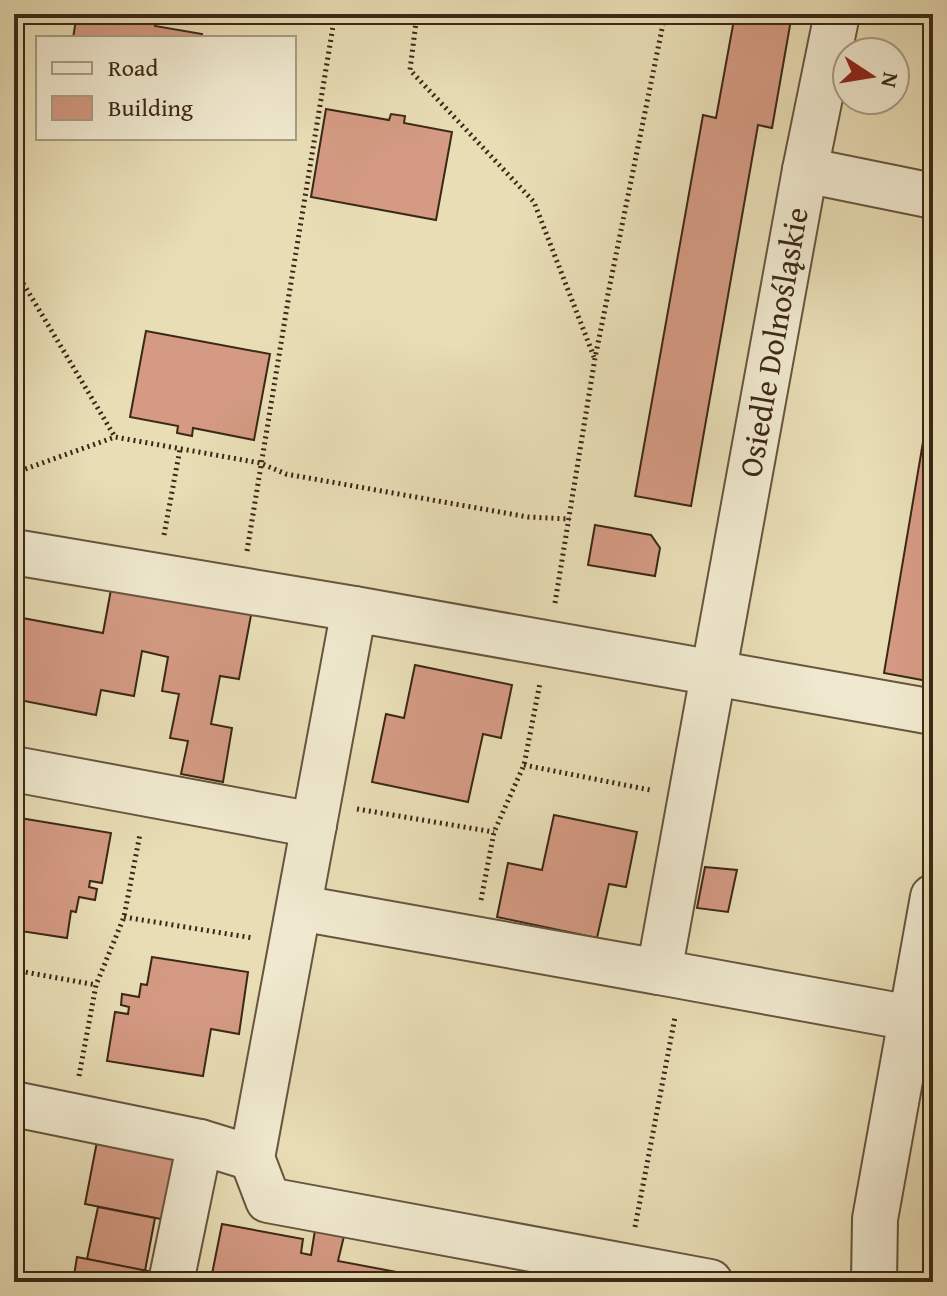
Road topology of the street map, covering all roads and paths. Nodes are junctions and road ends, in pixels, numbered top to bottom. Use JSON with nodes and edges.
{"nodes":[{"id":1,"x":335,"y":14,"type":"edge"},
{"id":2,"x":417,"y":14,"type":"edge"},
{"id":3,"x":665,"y":14,"type":"edge"},
{"id":4,"x":837,"y":14,"type":"edge"},
{"id":5,"x":805,"y":170,"type":"junction"},
{"id":6,"x":933,"y":196,"type":"edge"},
{"id":7,"x":14,"y":268,"type":"edge"},
{"id":8,"x":595,"y":358,"type":"junction"},
{"id":9,"x":115,"y":437,"type":"junction"},
{"id":10,"x":180,"y":449,"type":"junction"},
{"id":11,"x":260,"y":463,"type":"junction"},
{"id":12,"x":14,"y":473,"type":"edge"},
{"id":13,"x":570,"y":519,"type":"junction"},
{"id":14,"x":14,"y":552,"type":"edge"},
{"id":15,"x":156,"y":577,"type":"junction"},
{"id":16,"x":240,"y":591,"type":"junction"},
{"id":17,"x":354,"y":609,"type":"junction"},
{"id":18,"x":549,"y":642,"type":"junction"},
{"id":19,"x":713,"y":671,"type":"junction"},
{"id":20,"x":933,"y":712,"type":"edge"},
{"id":21,"x":524,"y":765,"type":"junction"},
{"id":22,"x":14,"y":769,"type":"edge"},
{"id":23,"x":147,"y":794,"type":"junction"},
{"id":24,"x":690,"y":798,"type":"junction"},
{"id":25,"x":316,"y":814,"type":"junction"},
{"id":26,"x":494,"y":832,"type":"junction"},
{"id":27,"x":933,"y":897,"type":"edge"},
{"id":28,"x":124,"y":917,"type":"junction"},
{"id":29,"x":296,"y":926,"type":"junction"},
{"id":30,"x":473,"y":940,"type":"junction"},
{"id":31,"x":14,"y":970,"type":"edge"},
{"id":32,"x":671,"y":975,"type":"junction"},
{"id":33,"x":96,"y":985,"type":"junction"},
{"id":34,"x":922,"y":1020,"type":"edge"},
{"id":35,"x":14,"y":1104,"type":"edge"},
{"id":36,"x":72,"y":1116,"type":"junction"},
{"id":37,"x":200,"y":1142,"type":"junction"},
{"id":38,"x":252,"y":1158,"type":"junction"},
{"id":39,"x":627,"y":1267,"type":"junction"},
{"id":40,"x":171,"y":1282,"type":"edge"},
{"id":41,"x":710,"y":1282,"type":"edge"},
{"id":42,"x":874,"y":1282,"type":"edge"}],
"edges":[{"from":1,"to":11,"type":"path"},
{"from":2,"to":8,"type":"path"},
{"from":3,"to":8,"type":"path"},
{"from":4,"to":5,"type":"street","name":"Osiedle Dolnośląskie"},
{"from":5,"to":6,"type":"street"},
{"from":5,"to":19,"type":"street","name":"Osiedle Dolnośląskie"},
{"from":7,"to":9,"type":"path"},
{"from":8,"to":13,"type":"path"},
{"from":9,"to":10,"type":"path"},
{"from":9,"to":12,"type":"path"},
{"from":10,"to":11,"type":"path"},
{"from":10,"to":15,"type":"path"},
{"from":11,"to":13,"type":"path"},
{"from":11,"to":16,"type":"path"},
{"from":13,"to":18,"type":"path"},
{"from":14,"to":15,"type":"street"},
{"from":15,"to":16,"type":"street"},
{"from":16,"to":17,"type":"street"},
{"from":17,"to":18,"type":"street"},
{"from":17,"to":25,"type":"street"},
{"from":18,"to":19,"type":"street"},
{"from":18,"to":21,"type":"path"},
{"from":19,"to":20,"type":"street"},
{"from":19,"to":24,"type":"street","name":"Osiedle Dolnośląskie"},
{"from":21,"to":24,"type":"path"},
{"from":21,"to":26,"type":"path"},
{"from":22,"to":23,"type":"street"},
{"from":23,"to":25,"type":"street"},
{"from":23,"to":28,"type":"path"},
{"from":24,"to":32,"type":"street","name":"Osiedle Dolnośląskie"},
{"from":25,"to":26,"type":"path"},
{"from":25,"to":29,"type":"street"},
{"from":26,"to":30,"type":"path"},
{"from":27,"to":34,"type":"street"},
{"from":28,"to":29,"type":"path"},
{"from":28,"to":33,"type":"path"},
{"from":29,"to":30,"type":"street"},
{"from":29,"to":38,"type":"street"},
{"from":30,"to":32,"type":"street"},
{"from":31,"to":33,"type":"path"},
{"from":32,"to":34,"type":"street"},
{"from":32,"to":39,"type":"path"},
{"from":33,"to":36,"type":"path"},
{"from":34,"to":42,"type":"street"},
{"from":35,"to":36,"type":"street"},
{"from":36,"to":37,"type":"street"},
{"from":37,"to":38,"type":"street"},
{"from":37,"to":40,"type":"street"},
{"from":38,"to":39,"type":"street"},
{"from":39,"to":41,"type":"street"}]}
